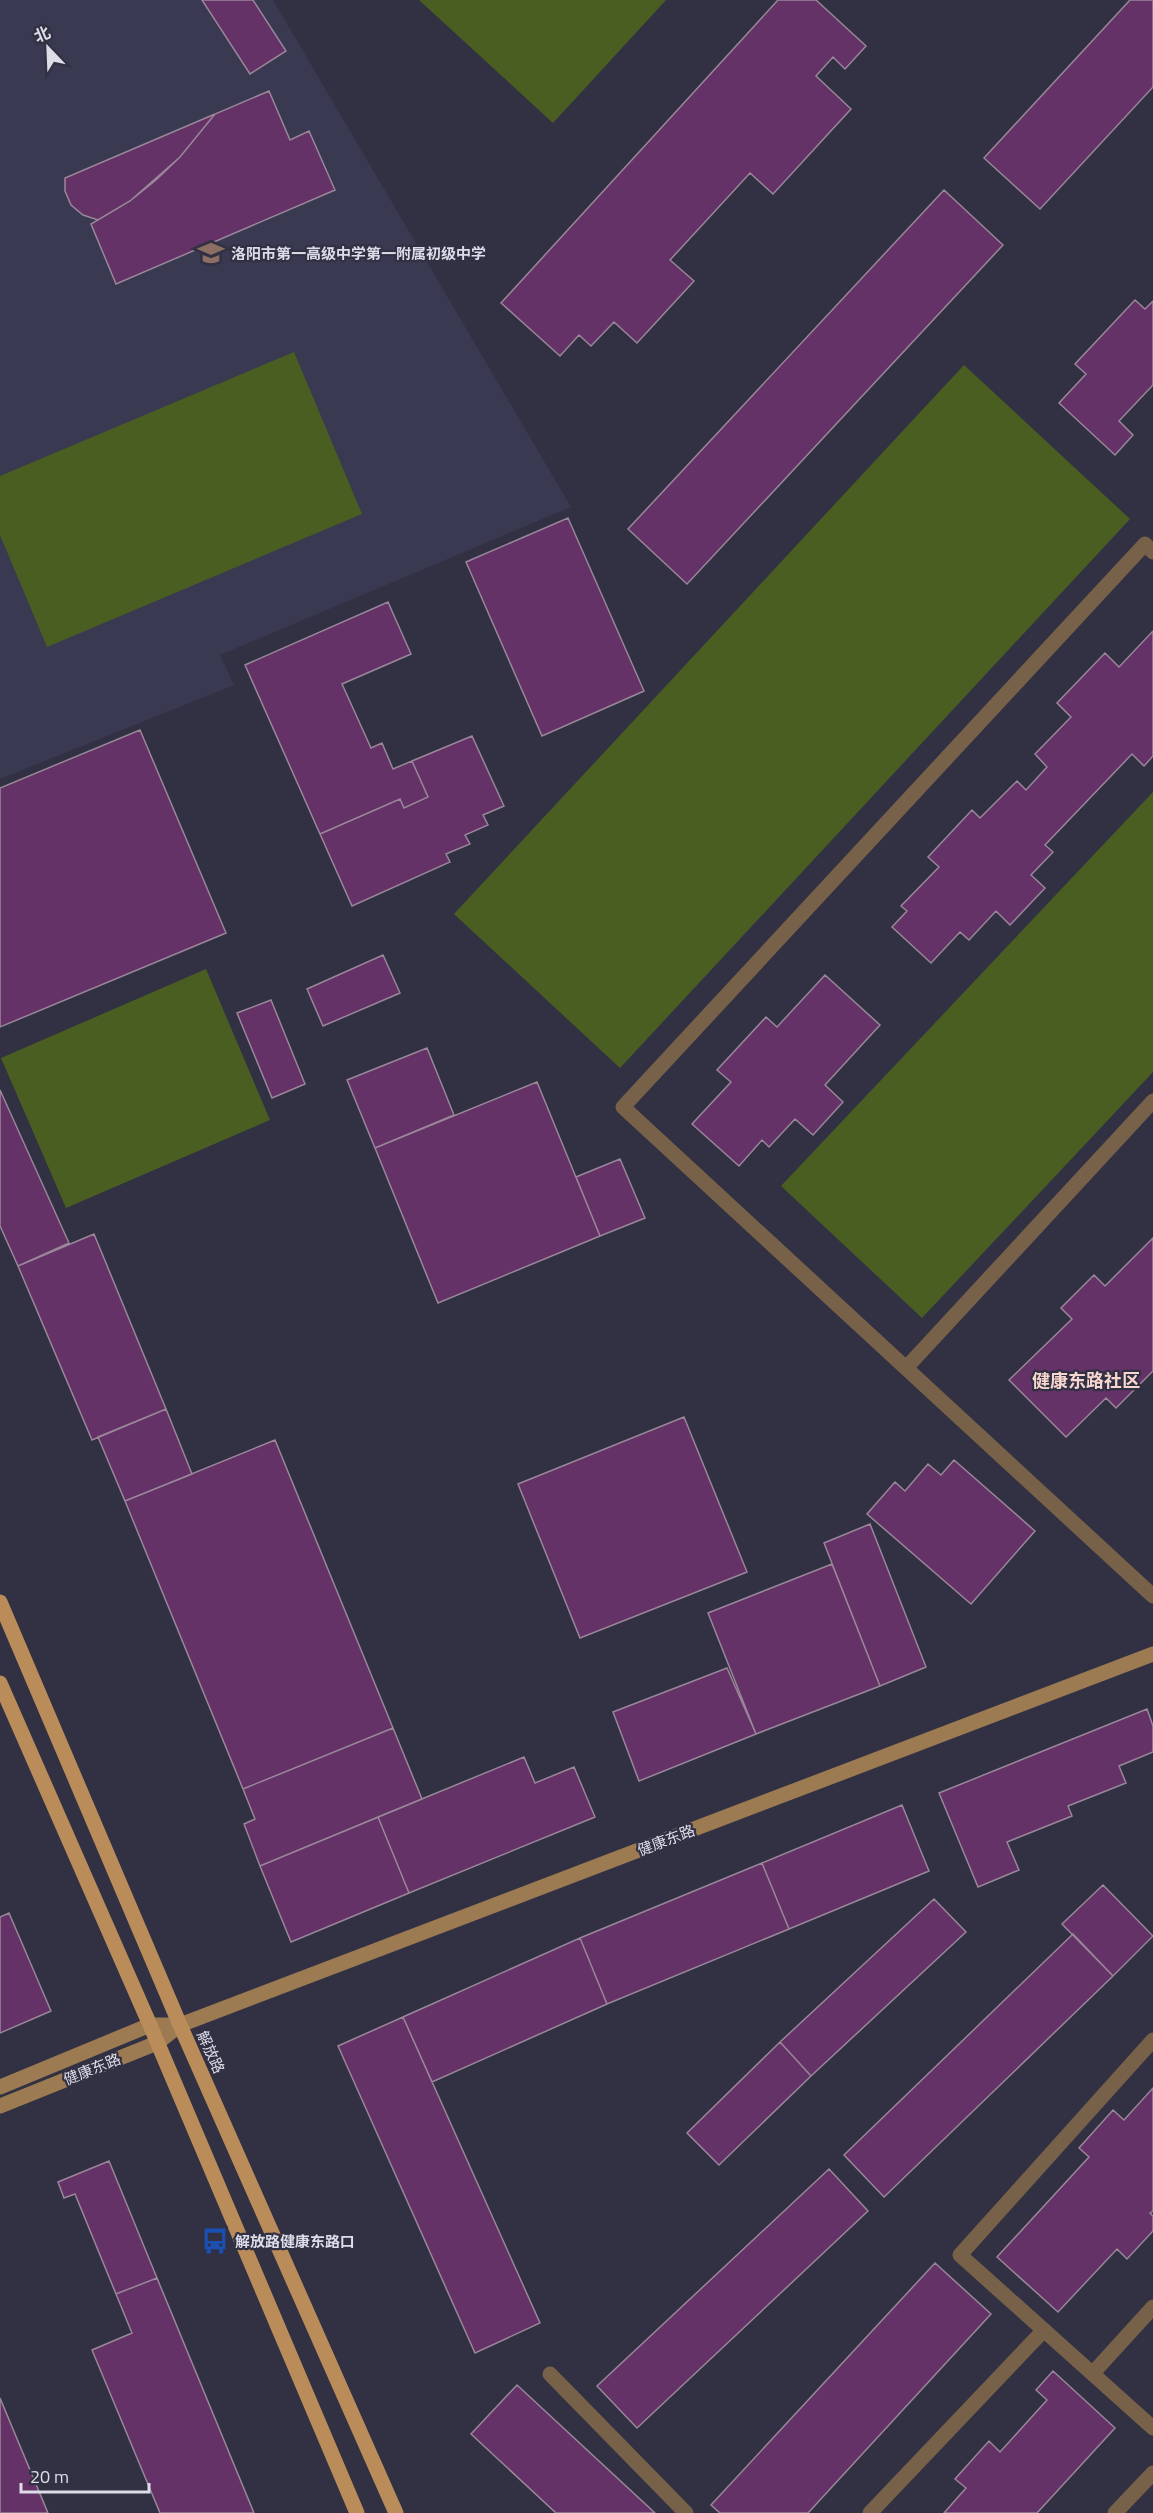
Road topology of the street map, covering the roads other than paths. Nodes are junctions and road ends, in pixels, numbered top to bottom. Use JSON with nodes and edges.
{"nodes":[{"id":1,"x":1153,"y":552,"type":"edge"},
{"id":2,"x":1153,"y":1101,"type":"edge"},
{"id":3,"x":906,"y":1368,"type":"junction"},
{"id":4,"x":1153,"y":1596,"type":"edge"},
{"id":5,"x":0,"y":1602,"type":"edge"},
{"id":6,"x":1153,"y":1654,"type":"edge"},
{"id":7,"x":0,"y":1683,"type":"edge"},
{"id":8,"x":150,"y":2025,"type":"junction"},
{"id":9,"x":180,"y":2025,"type":"junction"},
{"id":10,"x":1153,"y":2040,"type":"edge"},
{"id":11,"x":156,"y":2043,"type":"junction"},
{"id":12,"x":0,"y":2087,"type":"edge"},
{"id":13,"x":0,"y":2106,"type":"edge"},
{"id":14,"x":1153,"y":2307,"type":"edge"},
{"id":15,"x":1044,"y":2330,"type":"junction"},
{"id":16,"x":1092,"y":2373,"type":"junction"},
{"id":17,"x":550,"y":2374,"type":"dead end"},
{"id":18,"x":1153,"y":2428,"type":"edge"},
{"id":19,"x":1153,"y":2474,"type":"edge"},
{"id":20,"x":357,"y":2513,"type":"edge"},
{"id":21,"x":396,"y":2513,"type":"edge"},
{"id":22,"x":686,"y":2513,"type":"edge"},
{"id":23,"x":870,"y":2513,"type":"edge"},
{"id":24,"x":1115,"y":2513,"type":"edge"}],
"edges":[{"from":1,"to":3,"type":"lane"},
{"from":2,"to":3,"type":"lane"},
{"from":3,"to":4,"type":"lane"},
{"from":5,"to":9,"type":"main road","name":"解放路"},
{"from":6,"to":9,"type":"street","name":"健康东路"},
{"from":7,"to":8,"type":"main road"},
{"from":8,"to":9,"type":"street","name":"健康东路"},
{"from":8,"to":11,"type":"main road"},
{"from":8,"to":12,"type":"street","name":"健康东路"},
{"from":9,"to":11,"type":"street","name":"健康东路"},
{"from":9,"to":21,"type":"main road","name":"解放路"},
{"from":10,"to":15,"type":"lane"},
{"from":11,"to":13,"type":"street","name":"健康东路"},
{"from":11,"to":20,"type":"main road"},
{"from":14,"to":16,"type":"lane"},
{"from":15,"to":16,"type":"lane"},
{"from":15,"to":23,"type":"lane"},
{"from":16,"to":18,"type":"lane"},
{"from":17,"to":22,"type":"lane"},
{"from":19,"to":24,"type":"lane"}]}
